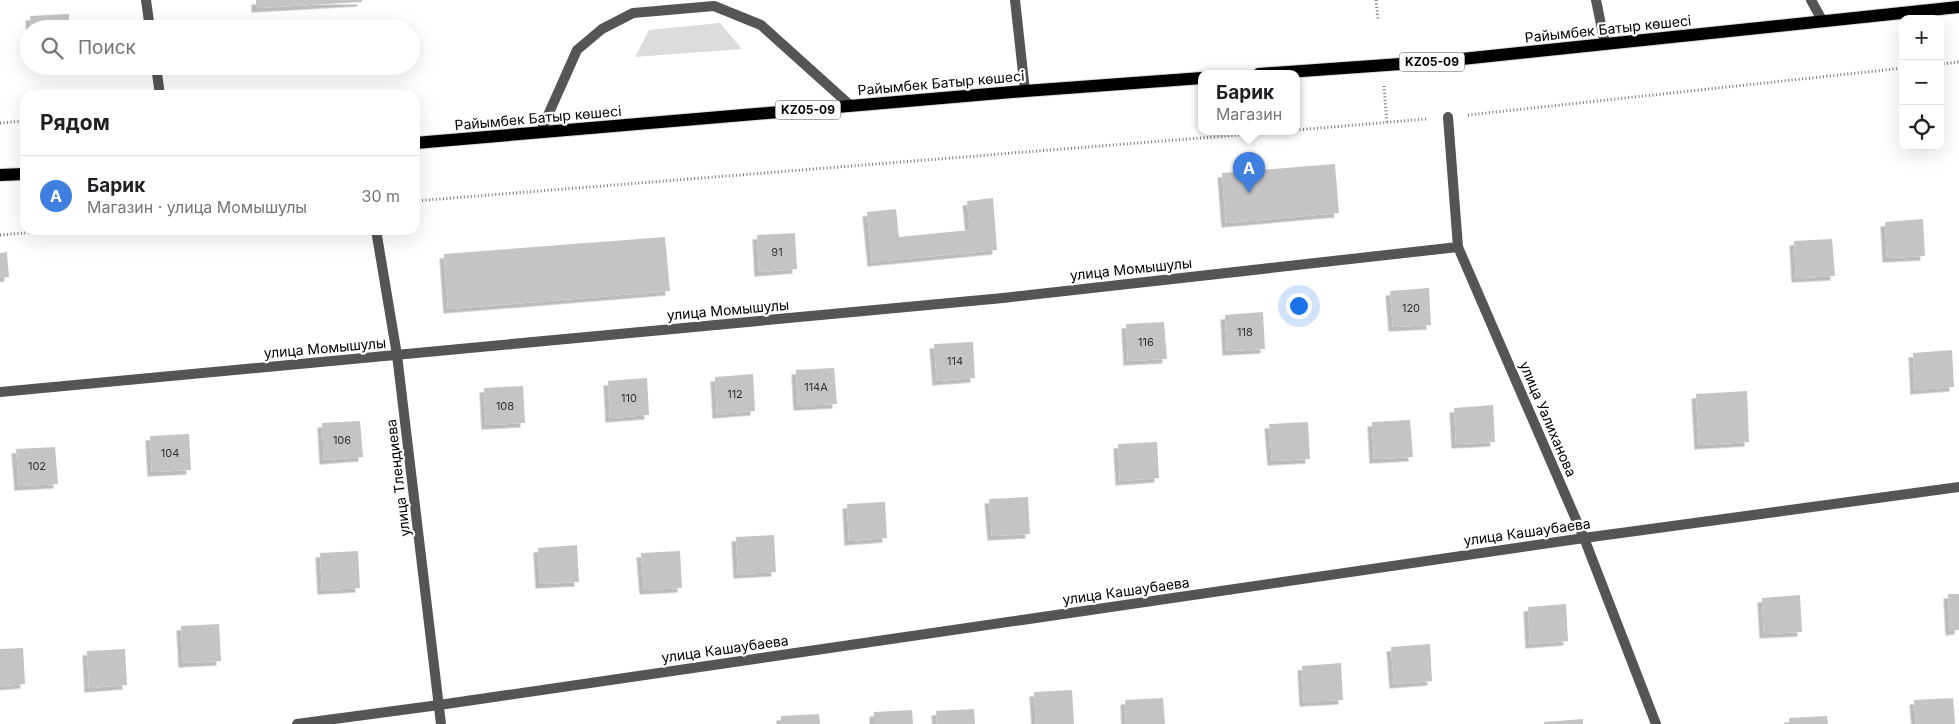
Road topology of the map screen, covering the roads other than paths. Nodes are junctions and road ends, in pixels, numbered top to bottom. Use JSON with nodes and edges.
{"nodes":[{"id":1,"x":146,"y":0,"type":"edge"},
{"id":2,"x":1015,"y":0,"type":"edge"},
{"id":3,"x":1596,"y":0,"type":"edge"},
{"id":4,"x":1811,"y":0,"type":"edge"},
{"id":5,"x":1959,"y":8,"type":"edge"},
{"id":6,"x":149,"y":20,"type":"edge"},
{"id":7,"x":1822,"y":20,"type":"junction"},
{"id":8,"x":1605,"y":44,"type":"junction"},
{"id":9,"x":1300,"y":71,"type":"edge"},
{"id":10,"x":157,"y":75,"type":"edge"},
{"id":11,"x":1198,"y":78,"type":"edge"},
{"id":12,"x":159,"y":90,"type":"edge"},
{"id":13,"x":1026,"y":91,"type":"junction"},
{"id":14,"x":851,"y":106,"type":"junction"},
{"id":15,"x":1448,"y":118,"type":"road end"},
{"id":16,"x":540,"y":133,"type":"junction"},
{"id":17,"x":420,"y":143,"type":"edge"},
{"id":18,"x":20,"y":174,"type":"edge"},
{"id":19,"x":0,"y":175,"type":"edge"},
{"id":20,"x":377,"y":235,"type":"edge"},
{"id":21,"x":1458,"y":247,"type":"junction"},
{"id":22,"x":397,"y":355,"type":"junction"},
{"id":23,"x":0,"y":392,"type":"edge"},
{"id":24,"x":1959,"y":487,"type":"edge"},
{"id":25,"x":1584,"y":538,"type":"junction"},
{"id":26,"x":439,"y":705,"type":"junction"},
{"id":27,"x":297,"y":724,"type":"edge"},
{"id":28,"x":441,"y":724,"type":"edge"},
{"id":29,"x":1656,"y":724,"type":"edge"}],
"edges":[{"from":1,"to":6,"type":"street"},
{"from":2,"to":13,"type":"street"},
{"from":3,"to":8,"type":"street"},
{"from":4,"to":7,"type":"street"},
{"from":5,"to":7,"type":"main road","name":"Райымбек Батыр көшесі","number":"KZ05-09"},
{"from":7,"to":8,"type":"main road","name":"Райымбек Батыр көшесі","number":"KZ05-09"},
{"from":8,"to":9,"type":"main road","name":"Райымбек Батыр көшесі","number":"KZ05-09"},
{"from":10,"to":12,"type":"street"},
{"from":11,"to":13,"type":"main road","name":"Райымбек Батыр көшесі","number":"KZ05-09"},
{"from":13,"to":14,"type":"main road","name":"Райымбек Батыр көшесі","number":"KZ05-09"},
{"from":14,"to":16,"type":"main road","name":"Райымбек Батыр көшесі","number":"KZ05-09"},
{"from":14,"to":16,"type":"street"},
{"from":15,"to":21,"type":"street","name":"улица Уалиханова"},
{"from":16,"to":17,"type":"main road","name":"Райымбек Батыр көшесі","number":"KZ05-09"},
{"from":18,"to":19,"type":"main road"},
{"from":20,"to":22,"type":"street","name":"улица Тлендиева"},
{"from":21,"to":22,"type":"street","name":"улица Момышулы"},
{"from":21,"to":25,"type":"street","name":"улица Уалиханова"},
{"from":22,"to":23,"type":"street","name":"улица Момышулы"},
{"from":22,"to":26,"type":"street","name":"улица Тлендиева"},
{"from":24,"to":25,"type":"street","name":"улица Кашаубаева"},
{"from":25,"to":26,"type":"street","name":"улица Кашаубаева"},
{"from":25,"to":29,"type":"street","name":"улица Уалиханова"},
{"from":26,"to":27,"type":"street","name":"улица Кашаубаева"},
{"from":26,"to":28,"type":"street","name":"улица Тлендиева"}]}
